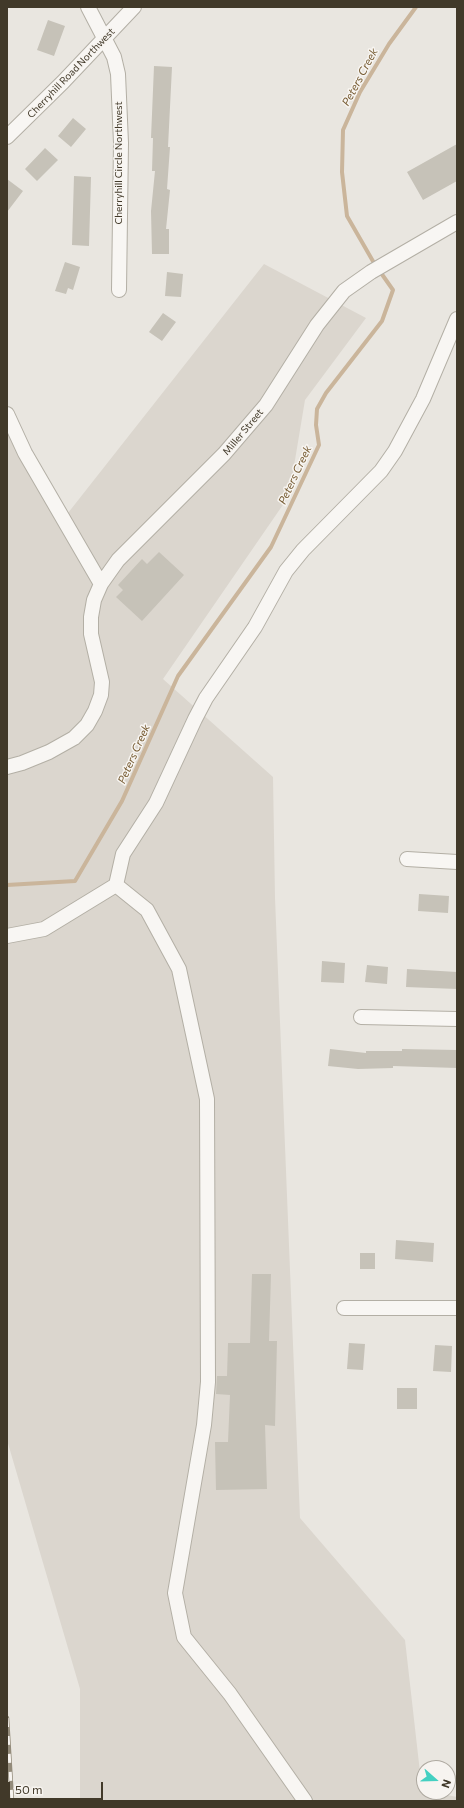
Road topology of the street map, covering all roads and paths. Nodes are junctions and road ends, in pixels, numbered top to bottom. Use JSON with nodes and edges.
{"nodes":[{"id":1,"x":88,"y":7,"type":"edge"},
{"id":2,"x":134,"y":7,"type":"edge"},
{"id":3,"x":105,"y":38,"type":"junction"},
{"id":4,"x":7,"y":137,"type":"edge"},
{"id":5,"x":457,"y":222,"type":"edge"},
{"id":6,"x":119,"y":290,"type":"dead end"},
{"id":7,"x":457,"y":319,"type":"edge"},
{"id":8,"x":7,"y":414,"type":"edge"},
{"id":9,"x":101,"y":584,"type":"junction"},
{"id":10,"x":7,"y":766,"type":"edge"},
{"id":11,"x":407,"y":859,"type":"dead end"},
{"id":12,"x":457,"y":862,"type":"edge"},
{"id":13,"x":116,"y":885,"type":"junction"},
{"id":14,"x":7,"y":936,"type":"edge"},
{"id":15,"x":361,"y":1017,"type":"dead end"},
{"id":16,"x":457,"y":1020,"type":"edge"},
{"id":17,"x":344,"y":1308,"type":"dead end"},
{"id":18,"x":457,"y":1308,"type":"edge"},
{"id":19,"x":305,"y":1801,"type":"edge"}],
"edges":[{"from":1,"to":3,"type":"street","name":"Cherryhill Circle Northwest"},
{"from":2,"to":3,"type":"street","name":"Cherryhill Road Northwest"},
{"from":3,"to":4,"type":"street","name":"Cherryhill Road Northwest"},
{"from":3,"to":6,"type":"street","name":"Cherryhill Circle Northwest"},
{"from":5,"to":9,"type":"street","name":"Miller Street"},
{"from":7,"to":13,"type":"street"},
{"from":8,"to":9,"type":"street"},
{"from":9,"to":10,"type":"street","name":"Miller Street"},
{"from":11,"to":12,"type":"street"},
{"from":13,"to":14,"type":"street"},
{"from":13,"to":19,"type":"street"},
{"from":15,"to":16,"type":"street"},
{"from":17,"to":18,"type":"street"}]}
